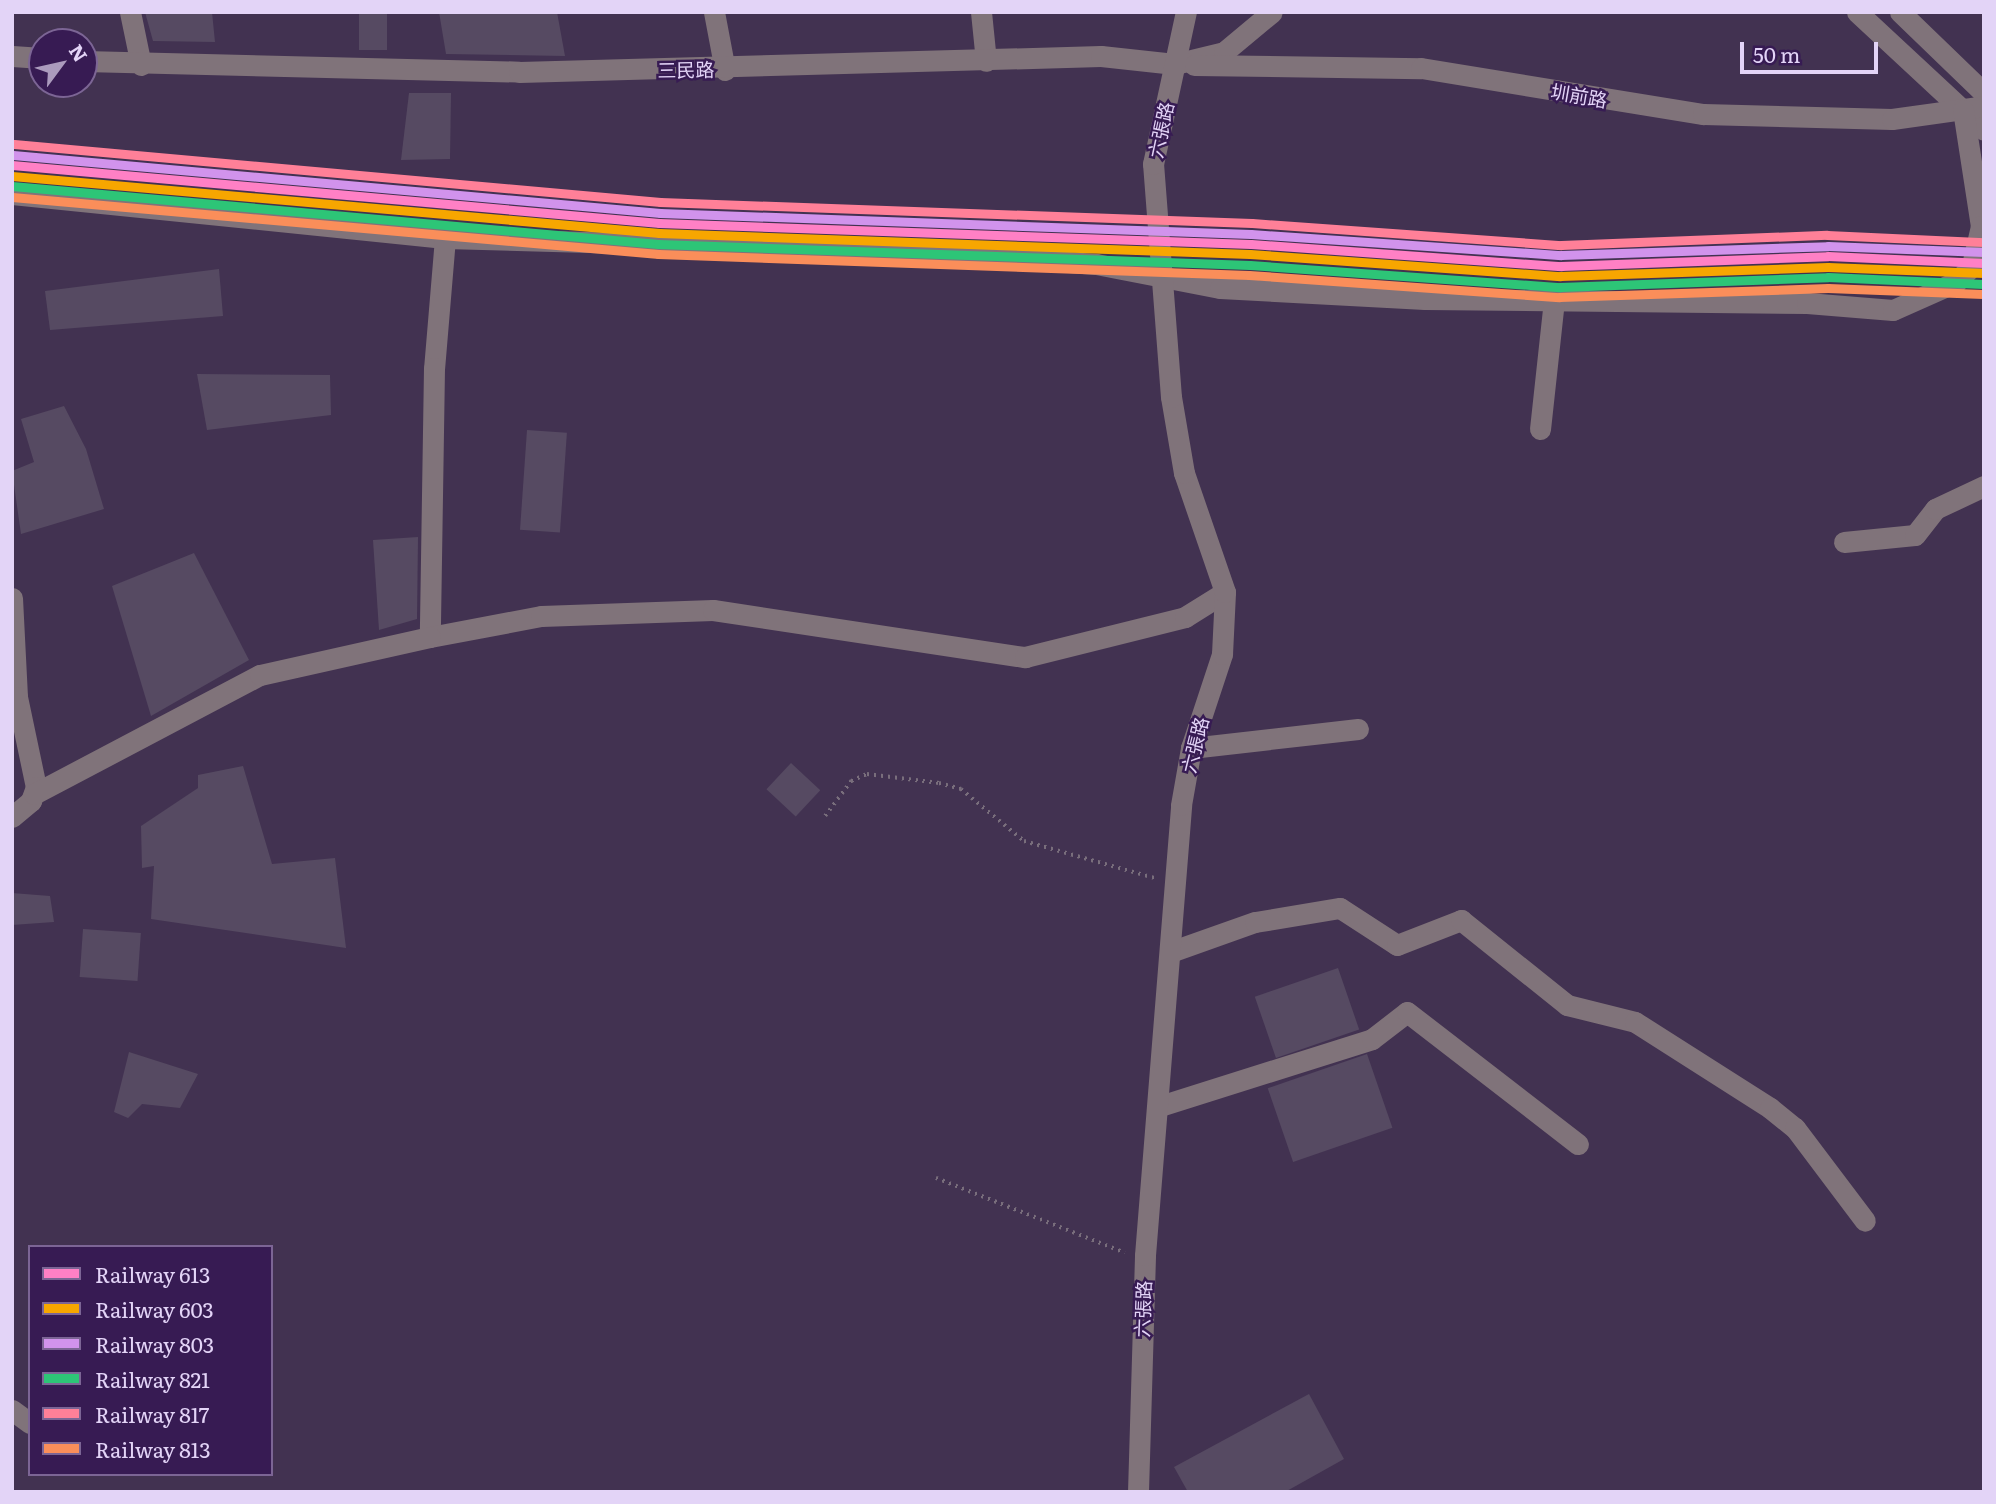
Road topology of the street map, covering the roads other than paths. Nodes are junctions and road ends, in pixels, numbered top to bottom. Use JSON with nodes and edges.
{"nodes":[{"id":1,"x":130,"y":12,"type":"edge"},
{"id":2,"x":713,"y":12,"type":"edge"},
{"id":3,"x":981,"y":12,"type":"edge"},
{"id":4,"x":1186,"y":12,"type":"edge"},
{"id":5,"x":1272,"y":12,"type":"edge"},
{"id":6,"x":1857,"y":12,"type":"edge"},
{"id":7,"x":1900,"y":12,"type":"edge"},
{"id":8,"x":986,"y":61,"type":"junction"},
{"id":9,"x":98,"y":62,"type":"edge"},
{"id":10,"x":1175,"y":64,"type":"junction"},
{"id":11,"x":141,"y":65,"type":"junction"},
{"id":12,"x":725,"y":70,"type":"junction"},
{"id":13,"x":1984,"y":93,"type":"edge"},
{"id":14,"x":1984,"y":106,"type":"edge"},
{"id":15,"x":1962,"y":110,"type":"junction"},
{"id":16,"x":1984,"y":130,"type":"edge"},
{"id":17,"x":12,"y":194,"type":"edge"},
{"id":18,"x":446,"y":238,"type":"junction"},
{"id":19,"x":1978,"y":259,"type":"edge"},
{"id":20,"x":1161,"y":275,"type":"junction"},
{"id":21,"x":1554,"y":301,"type":"junction"},
{"id":22,"x":1540,"y":429,"type":"dead end"},
{"id":23,"x":1984,"y":486,"type":"edge"},
{"id":24,"x":1844,"y":542,"type":"dead end"},
{"id":25,"x":1225,"y":592,"type":"junction"},
{"id":26,"x":12,"y":598,"type":"edge"},
{"id":27,"x":430,"y":637,"type":"junction"},
{"id":28,"x":1358,"y":729,"type":"dead end"},
{"id":29,"x":1191,"y":748,"type":"junction"},
{"id":30,"x":34,"y":794,"type":"junction"},
{"id":31,"x":12,"y":817,"type":"edge"},
{"id":32,"x":1173,"y":951,"type":"junction"},
{"id":33,"x":1160,"y":1106,"type":"junction"},
{"id":34,"x":1578,"y":1144,"type":"dead end"},
{"id":35,"x":1865,"y":1221,"type":"dead end"},
{"id":36,"x":12,"y":1410,"type":"edge"},
{"id":37,"x":28,"y":1422,"type":"edge"},
{"id":38,"x":1138,"y":1492,"type":"edge"}],
"edges":[{"from":1,"to":11,"type":"street"},
{"from":2,"to":12,"type":"street"},
{"from":3,"to":8,"type":"street"},
{"from":4,"to":10,"type":"street","name":"六張路"},
{"from":5,"to":10,"type":"street","name":"三民路"},
{"from":6,"to":15,"type":"street"},
{"from":7,"to":13,"type":"street"},
{"from":8,"to":10,"type":"street","name":"三民路"},
{"from":8,"to":12,"type":"street","name":"三民路"},
{"from":9,"to":11,"type":"street","name":"三民路"},
{"from":10,"to":15,"type":"street","name":"圳前路"},
{"from":10,"to":20,"type":"street","name":"六張路"},
{"from":11,"to":12,"type":"street","name":"三民路"},
{"from":14,"to":15,"type":"street","name":"圳前路"},
{"from":15,"to":16,"type":"street"},
{"from":15,"to":19,"type":"street"},
{"from":17,"to":18,"type":"street"},
{"from":18,"to":20,"type":"street"},
{"from":18,"to":27,"type":"street"},
{"from":19,"to":21,"type":"street"},
{"from":20,"to":21,"type":"street"},
{"from":20,"to":25,"type":"street","name":"六張路"},
{"from":21,"to":22,"type":"street"},
{"from":23,"to":24,"type":"street"},
{"from":25,"to":27,"type":"street"},
{"from":25,"to":29,"type":"street","name":"六張路"},
{"from":26,"to":30,"type":"street"},
{"from":27,"to":30,"type":"street"},
{"from":28,"to":29,"type":"street"},
{"from":29,"to":32,"type":"street","name":"六張路"},
{"from":30,"to":31,"type":"street"},
{"from":32,"to":33,"type":"street","name":"六張路"},
{"from":32,"to":35,"type":"street"},
{"from":33,"to":34,"type":"street"},
{"from":33,"to":38,"type":"street","name":"六張路"},
{"from":36,"to":37,"type":"street"}]}
